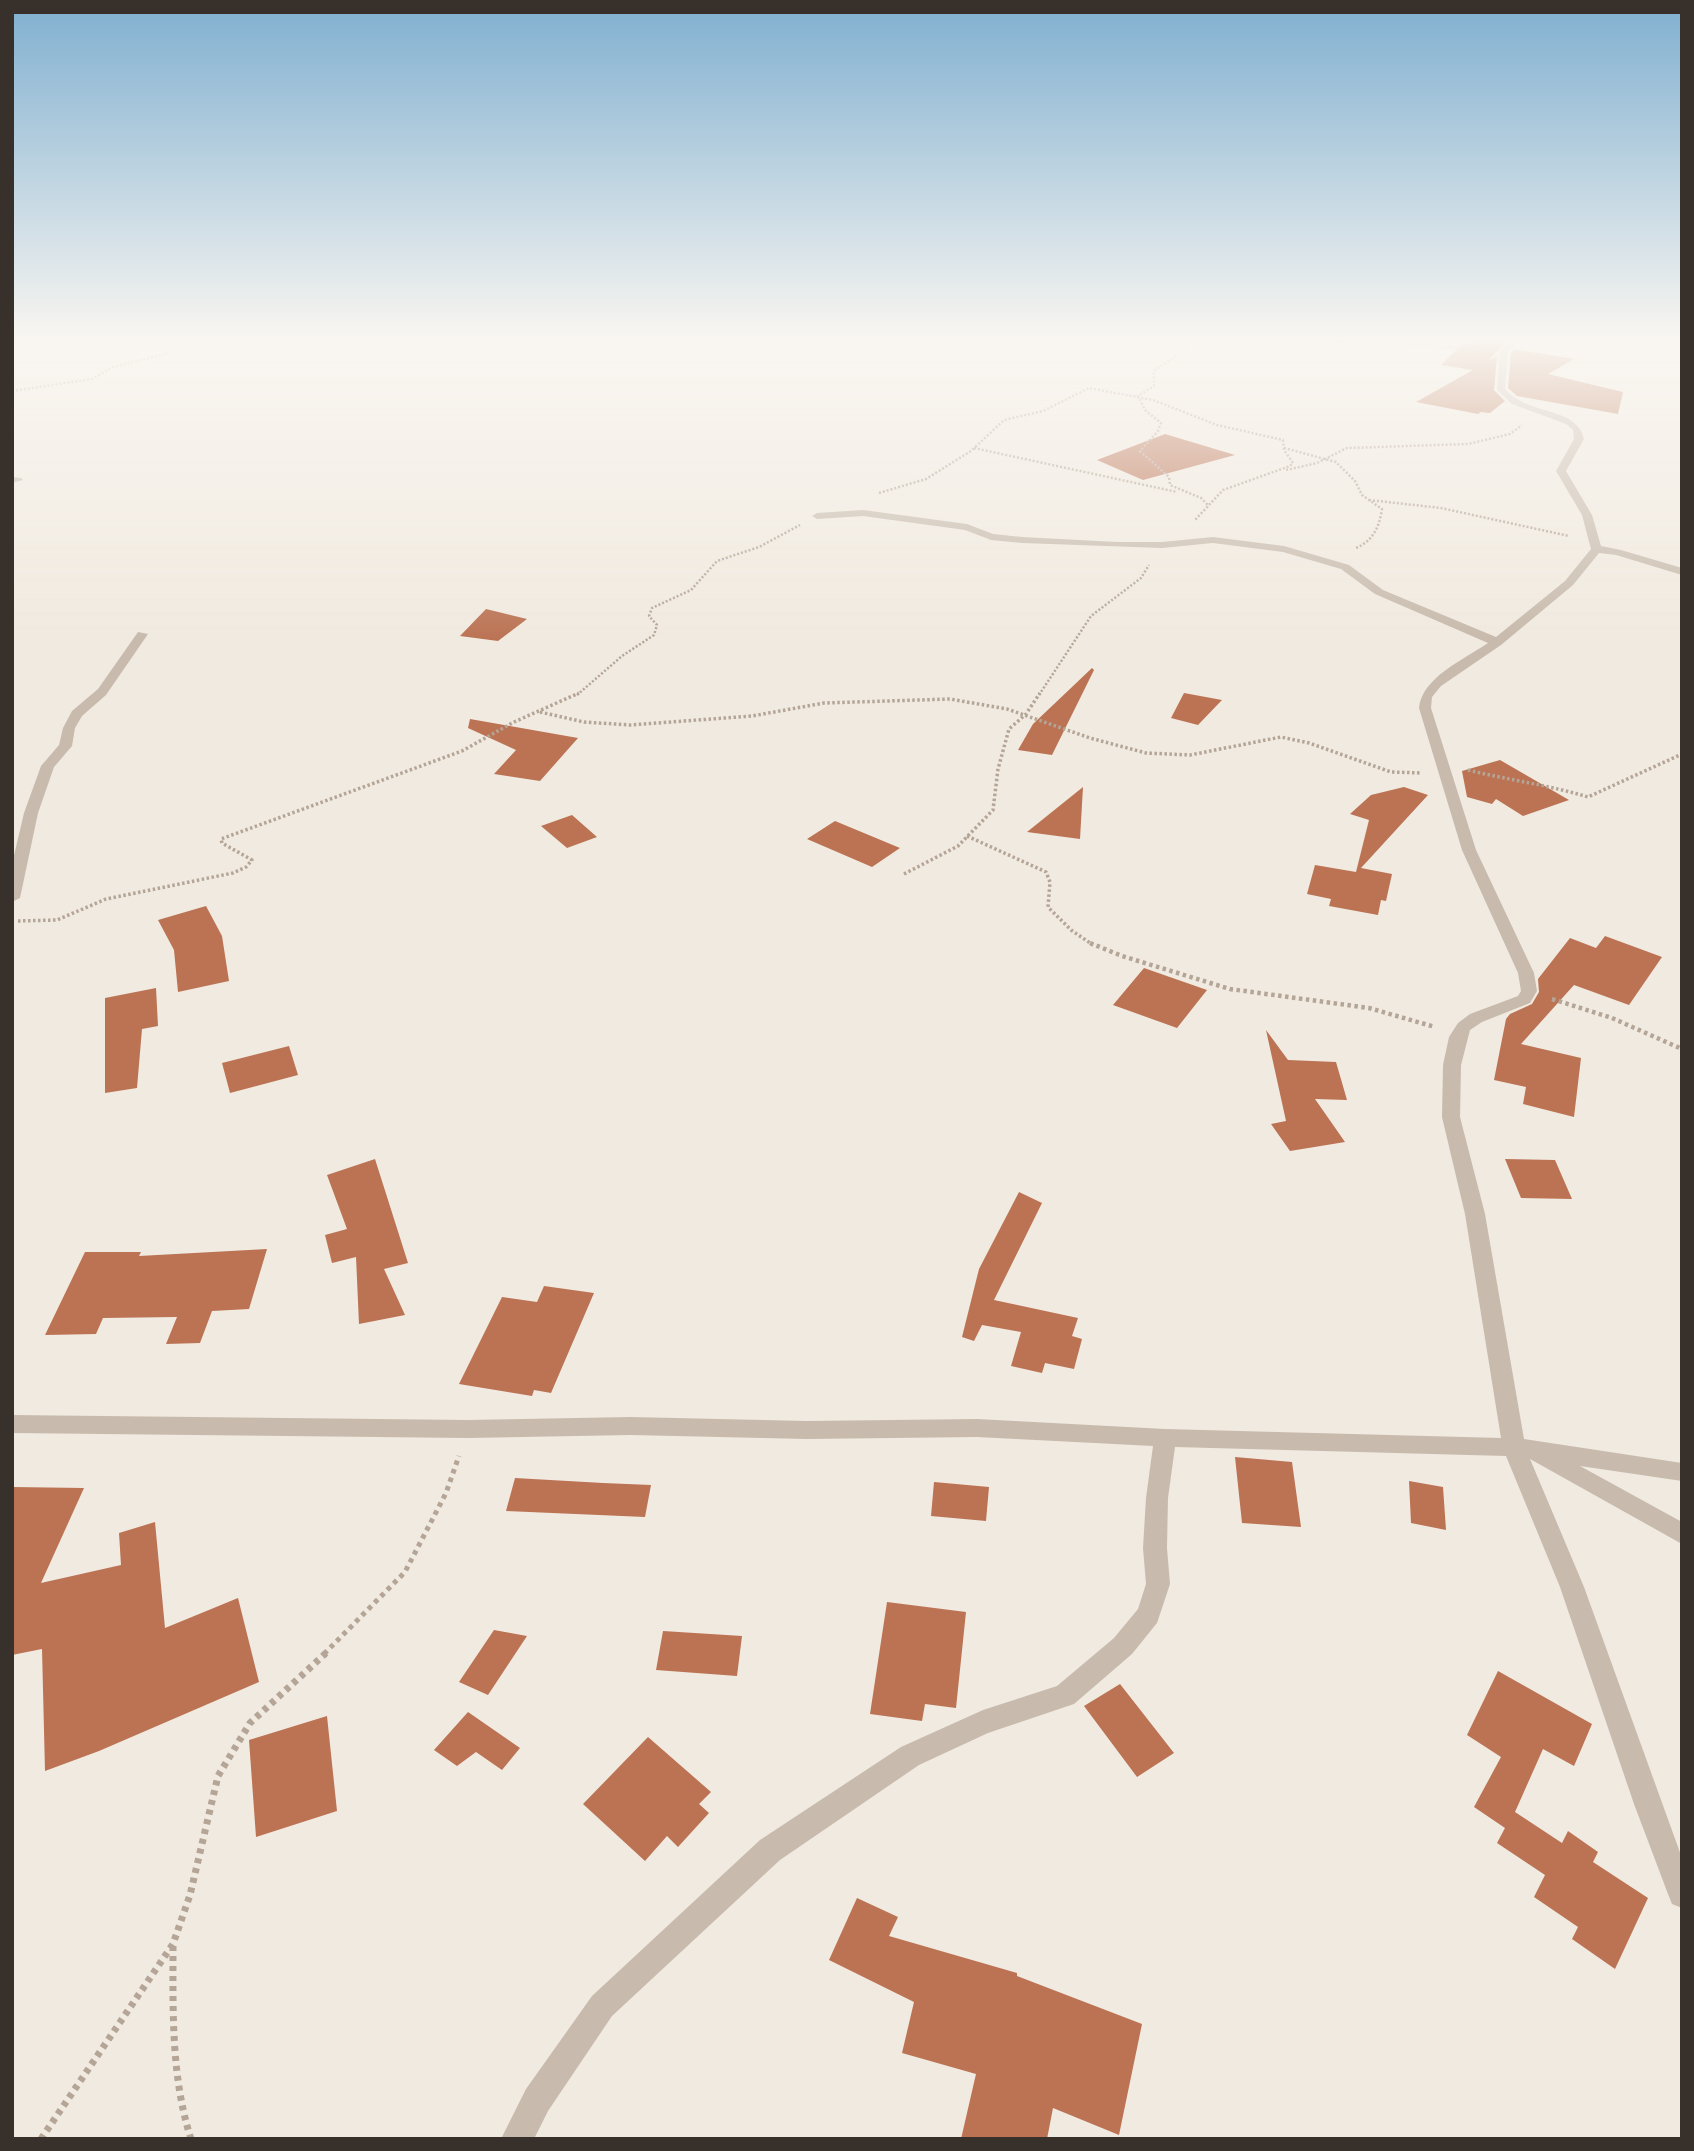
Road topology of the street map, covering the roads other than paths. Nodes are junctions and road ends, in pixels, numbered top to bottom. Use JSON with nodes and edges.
{"nodes":[{"id":1,"x":1579,"y":438,"type":"edge"},
{"id":2,"x":817,"y":516,"type":"dead end"},
{"id":3,"x":1595,"y":545,"type":"junction"},
{"id":4,"x":1682,"y":572,"type":"edge"},
{"id":5,"x":142,"y":634,"type":"dead end"},
{"id":6,"x":1497,"y":642,"type":"junction"},
{"id":7,"x":12,"y":898,"type":"edge"},
{"id":8,"x":12,"y":1424,"type":"edge"},
{"id":9,"x":1165,"y":1438,"type":"junction"},
{"id":10,"x":1522,"y":1448,"type":"junction"},
{"id":11,"x":1682,"y":1472,"type":"edge"},
{"id":12,"x":1682,"y":1534,"type":"edge"},
{"id":13,"x":1682,"y":1894,"type":"edge"},
{"id":14,"x":517,"y":2139,"type":"edge"}],
"edges":[{"from":1,"to":3,"type":"street"},
{"from":2,"to":6,"type":"street"},
{"from":3,"to":4,"type":"street"},
{"from":3,"to":6,"type":"street"},
{"from":5,"to":7,"type":"street"},
{"from":6,"to":10,"type":"street"},
{"from":8,"to":9,"type":"street"},
{"from":9,"to":10,"type":"street"},
{"from":9,"to":14,"type":"street"},
{"from":10,"to":11,"type":"street"},
{"from":10,"to":12,"type":"street"},
{"from":10,"to":13,"type":"street"}]}
